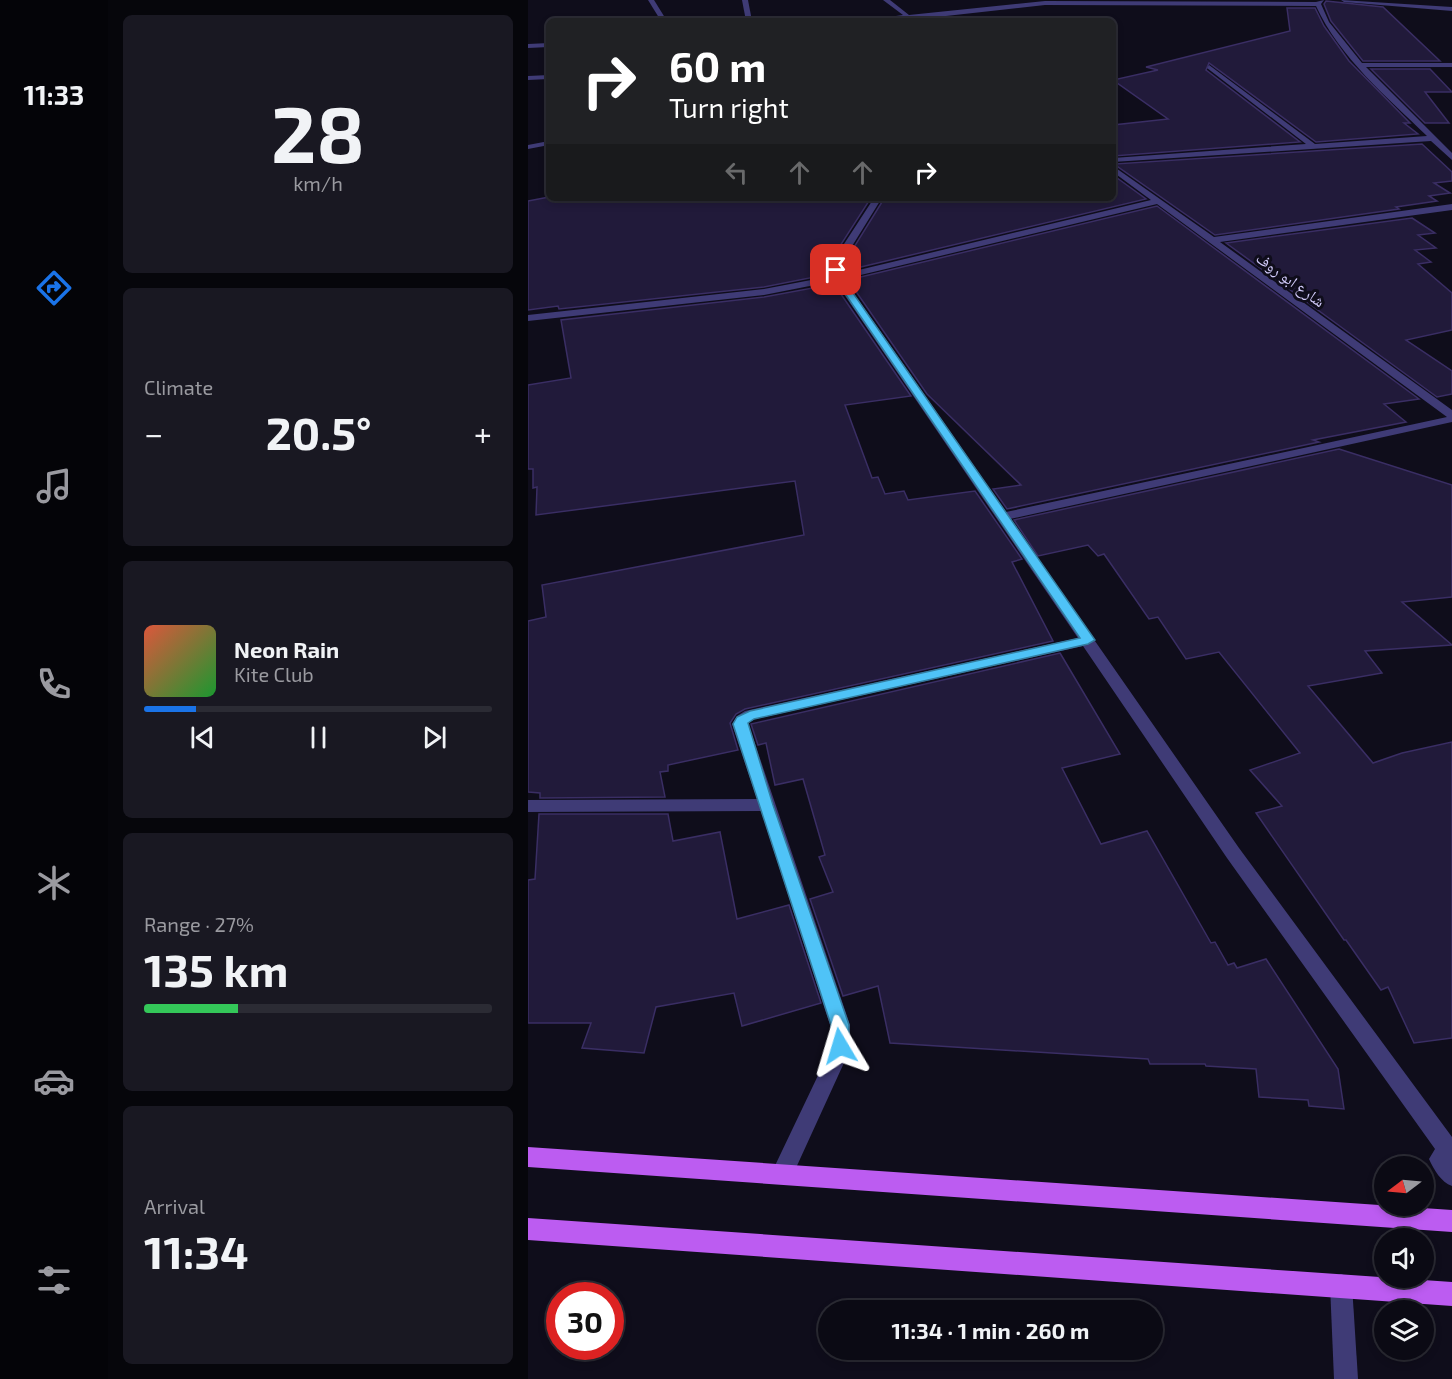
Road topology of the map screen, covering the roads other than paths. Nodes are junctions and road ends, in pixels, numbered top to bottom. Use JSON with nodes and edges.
{"nodes":[{"id":1,"x":651,"y":0,"type":"edge"},
{"id":2,"x":745,"y":0,"type":"edge"},
{"id":3,"x":886,"y":0,"type":"edge"},
{"id":4,"x":1344,"y":0,"type":"edge"},
{"id":5,"x":1043,"y":2,"type":"edge"},
{"id":6,"x":1319,"y":2,"type":"edge"},
{"id":7,"x":1452,"y":9,"type":"edge"},
{"id":8,"x":907,"y":16,"type":"junction"},
{"id":9,"x":662,"y":18,"type":"edge"},
{"id":10,"x":749,"y":18,"type":"edge"},
{"id":11,"x":889,"y":18,"type":"edge"},
{"id":12,"x":910,"y":18,"type":"edge"},
{"id":13,"x":546,"y":45,"type":"edge"},
{"id":14,"x":528,"y":46,"type":"edge"},
{"id":15,"x":1361,"y":65,"type":"junction"},
{"id":16,"x":1452,"y":65,"type":"edge"},
{"id":17,"x":1209,"y":67,"type":"dead end"},
{"id":18,"x":546,"y":77,"type":"edge"},
{"id":19,"x":528,"y":78,"type":"edge"},
{"id":20,"x":1434,"y":138,"type":"junction"},
{"id":21,"x":546,"y":144,"type":"edge"},
{"id":22,"x":1314,"y":146,"type":"junction"},
{"id":23,"x":528,"y":147,"type":"edge"},
{"id":24,"x":1452,"y":158,"type":"edge"},
{"id":25,"x":1116,"y":160,"type":"edge"},
{"id":26,"x":1116,"y":170,"type":"edge"},
{"id":27,"x":876,"y":201,"type":"edge"},
{"id":28,"x":1158,"y":201,"type":"junction"},
{"id":29,"x":1452,"y":207,"type":"edge"},
{"id":30,"x":1213,"y":240,"type":"junction"},
{"id":31,"x":837,"y":276,"type":"junction"},
{"id":32,"x":528,"y":318,"type":"edge"},
{"id":33,"x":1452,"y":417,"type":"edge"},
{"id":34,"x":1001,"y":517,"type":"junction"},
{"id":35,"x":1088,"y":640,"type":"junction"},
{"id":36,"x":766,"y":805,"type":"junction"},
{"id":37,"x":528,"y":806,"type":"edge"},
{"id":38,"x":528,"y":1157,"type":"edge"},
{"id":39,"x":782,"y":1174,"type":"junction"},
{"id":40,"x":1452,"y":1176,"type":"edge"},
{"id":41,"x":1452,"y":1221,"type":"edge"},
{"id":42,"x":528,"y":1229,"type":"edge"},
{"id":43,"x":1341,"y":1285,"type":"junction"},
{"id":44,"x":1452,"y":1294,"type":"edge"},
{"id":45,"x":1346,"y":1379,"type":"edge"}],
"edges":[{"from":1,"to":9,"type":"street"},
{"from":2,"to":10,"type":"street"},
{"from":3,"to":8,"type":"street"},
{"from":4,"to":7,"type":"street"},
{"from":5,"to":6,"type":"street"},
{"from":5,"to":8,"type":"street"},
{"from":6,"to":15,"type":"street"},
{"from":8,"to":11,"type":"street"},
{"from":8,"to":12,"type":"street"},
{"from":13,"to":14,"type":"street"},
{"from":15,"to":16,"type":"street"},
{"from":15,"to":20,"type":"street"},
{"from":17,"to":22,"type":"street"},
{"from":18,"to":19,"type":"street"},
{"from":20,"to":22,"type":"street"},
{"from":20,"to":24,"type":"street"},
{"from":21,"to":23,"type":"street"},
{"from":22,"to":25,"type":"street"},
{"from":26,"to":28,"type":"street","name":"شارع ابو روف"},
{"from":27,"to":31,"type":"street"},
{"from":28,"to":30,"type":"street","name":"شارع ابو روف"},
{"from":28,"to":31,"type":"street"},
{"from":29,"to":30,"type":"street"},
{"from":30,"to":33,"type":"street","name":"شارع ابو روف"},
{"from":31,"to":32,"type":"street"},
{"from":31,"to":34,"type":"street"},
{"from":33,"to":34,"type":"street"},
{"from":34,"to":35,"type":"street"},
{"from":35,"to":36,"type":"street"},
{"from":35,"to":40,"type":"street"},
{"from":36,"to":37,"type":"street"},
{"from":36,"to":39,"type":"street"},
{"from":38,"to":39,"type":"main road"},
{"from":39,"to":41,"type":"main road"},
{"from":42,"to":43,"type":"main road"},
{"from":43,"to":44,"type":"main road"},
{"from":43,"to":45,"type":"street"}]}
